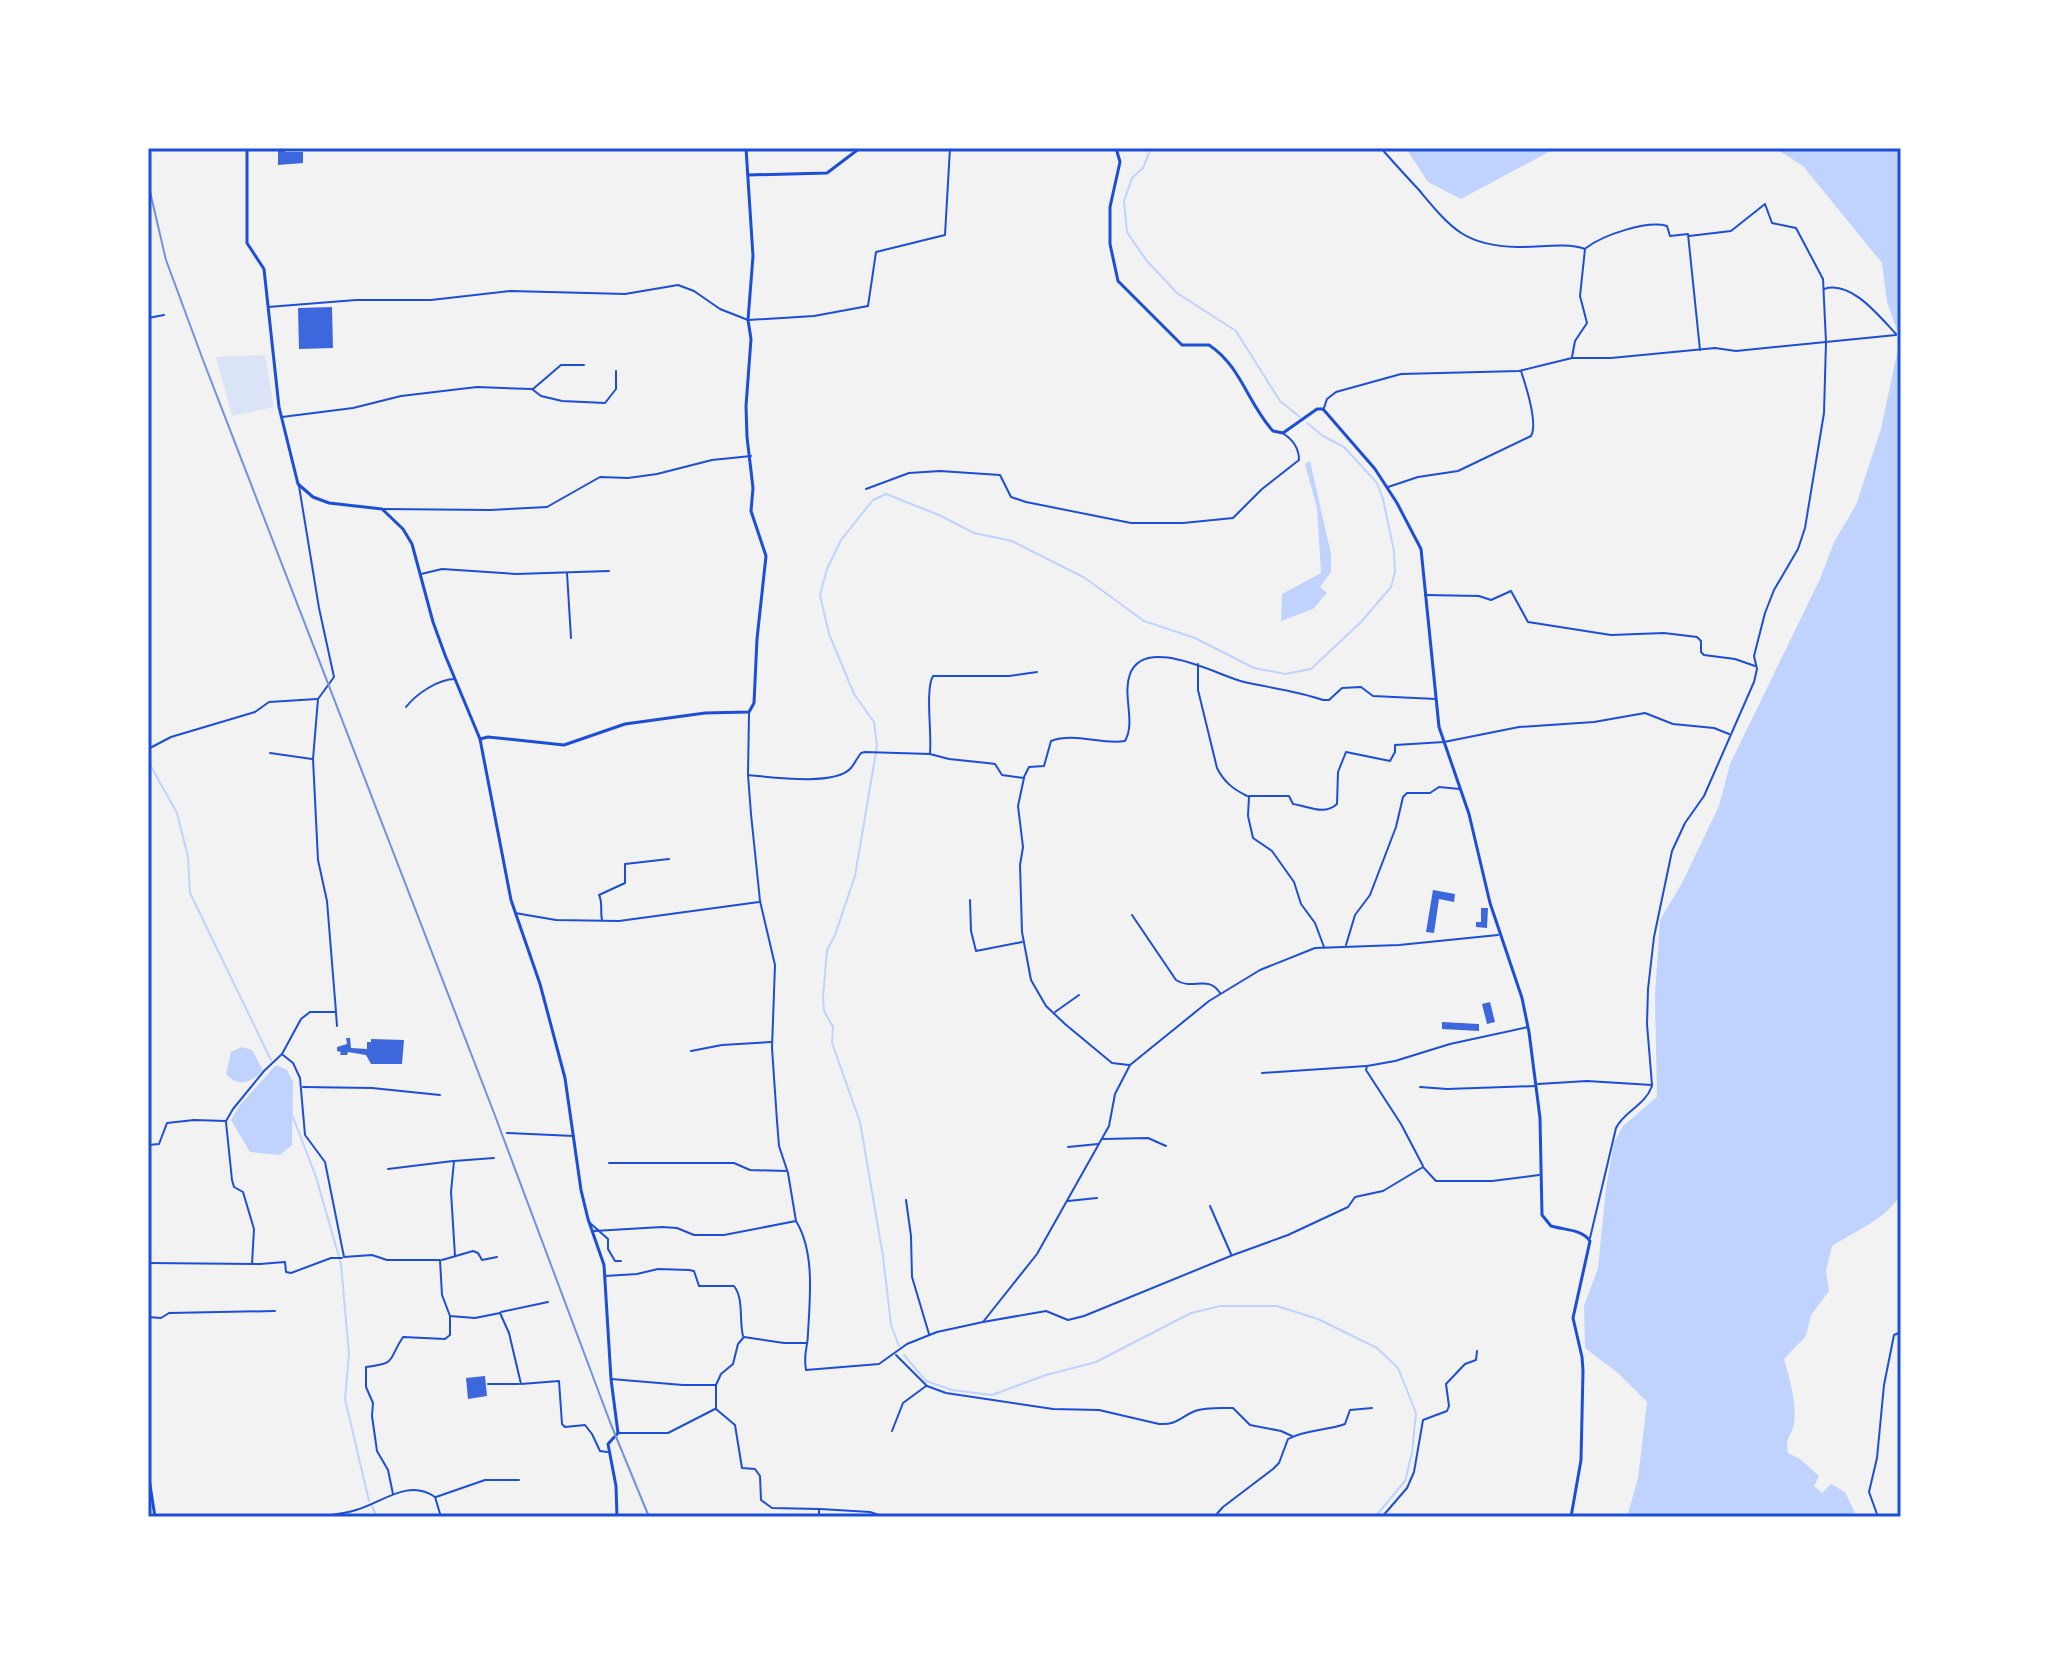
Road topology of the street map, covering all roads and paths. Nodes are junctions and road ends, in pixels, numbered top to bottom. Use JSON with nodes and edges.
{"nodes":[{"id":1,"x":247,"y":148,"type":"edge"},
{"id":2,"x":746,"y":148,"type":"edge"},
{"id":3,"x":860,"y":148,"type":"edge"},
{"id":4,"x":950,"y":148,"type":"edge"},
{"id":5,"x":1106,"y":148,"type":"edge"},
{"id":6,"x":1116,"y":148,"type":"edge"},
{"id":7,"x":1381,"y":148,"type":"edge"},
{"id":8,"x":748,"y":175,"type":"junction"},
{"id":9,"x":1689,"y":236,"type":"junction"},
{"id":10,"x":1585,"y":249,"type":"junction"},
{"id":11,"x":1824,"y":289,"type":"junction"},
{"id":12,"x":267,"y":307,"type":"junction"},
{"id":13,"x":164,"y":315,"type":"dead end"},
{"id":14,"x":148,"y":318,"type":"edge"},
{"id":15,"x":748,"y":320,"type":"junction"},
{"id":16,"x":1826,"y":342,"type":"junction"},
{"id":17,"x":1700,"y":350,"type":"junction"},
{"id":18,"x":1572,"y":358,"type":"junction"},
{"id":19,"x":584,"y":365,"type":"dead end"},
{"id":20,"x":1521,"y":370,"type":"junction"},
{"id":21,"x":616,"y":371,"type":"dead end"},
{"id":22,"x":532,"y":389,"type":"junction"},
{"id":23,"x":1323,"y":409,"type":"junction"},
{"id":24,"x":281,"y":417,"type":"junction"},
{"id":25,"x":1283,"y":433,"type":"junction"},
{"id":26,"x":751,"y":456,"type":"junction"},
{"id":27,"x":298,"y":484,"type":"junction"},
{"id":28,"x":1387,"y":488,"type":"junction"},
{"id":29,"x":866,"y":489,"type":"dead end"},
{"id":30,"x":382,"y":509,"type":"junction"},
{"id":31,"x":609,"y":571,"type":"dead end"},
{"id":32,"x":567,"y":572,"type":"junction"},
{"id":33,"x":420,"y":575,"type":"junction"},
{"id":34,"x":1425,"y":595,"type":"junction"},
{"id":35,"x":571,"y":638,"type":"dead end"},
{"id":36,"x":1198,"y":664,"type":"junction"},
{"id":37,"x":1756,"y":666,"type":"junction"},
{"id":38,"x":1037,"y":672,"type":"dead end"},
{"id":39,"x":456,"y":680,"type":"junction"},
{"id":40,"x":318,"y":699,"type":"junction"},
{"id":41,"x":1437,"y":699,"type":"junction"},
{"id":42,"x":406,"y":707,"type":"dead end"},
{"id":43,"x":749,"y":712,"type":"junction"},
{"id":44,"x":1730,"y":735,"type":"junction"},
{"id":45,"x":480,"y":739,"type":"junction"},
{"id":46,"x":1444,"y":742,"type":"junction"},
{"id":47,"x":148,"y":749,"type":"edge"},
{"id":48,"x":270,"y":753,"type":"dead end"},
{"id":49,"x":930,"y":754,"type":"junction"},
{"id":50,"x":313,"y":759,"type":"junction"},
{"id":51,"x":748,"y":775,"type":"junction"},
{"id":52,"x":1024,"y":778,"type":"junction"},
{"id":53,"x":1461,"y":789,"type":"junction"},
{"id":54,"x":1249,"y":796,"type":"junction"},
{"id":55,"x":669,"y":859,"type":"dead end"},
{"id":56,"x":970,"y":900,"type":"dead end"},
{"id":57,"x":760,"y":901,"type":"junction"},
{"id":58,"x":514,"y":913,"type":"junction"},
{"id":59,"x":1132,"y":915,"type":"dead end"},
{"id":60,"x":602,"y":921,"type":"junction"},
{"id":61,"x":1500,"y":935,"type":"junction"},
{"id":62,"x":1023,"y":942,"type":"junction"},
{"id":63,"x":1346,"y":946,"type":"junction"},
{"id":64,"x":1324,"y":948,"type":"junction"},
{"id":65,"x":1220,"y":994,"type":"junction"},
{"id":66,"x":1079,"y":995,"type":"dead end"},
{"id":67,"x":336,"y":1012,"type":"junction"},
{"id":68,"x":1054,"y":1013,"type":"junction"},
{"id":69,"x":337,"y":1026,"type":"dead end"},
{"id":70,"x":1528,"y":1027,"type":"junction"},
{"id":71,"x":772,"y":1042,"type":"junction"},
{"id":72,"x":691,"y":1051,"type":"dead end"},
{"id":73,"x":282,"y":1054,"type":"junction"},
{"id":74,"x":1130,"y":1065,"type":"junction"},
{"id":75,"x":1367,"y":1066,"type":"junction"},
{"id":76,"x":1262,"y":1073,"type":"dead end"},
{"id":77,"x":1537,"y":1085,"type":"junction"},
{"id":78,"x":1652,"y":1085,"type":"junction"},
{"id":79,"x":302,"y":1087,"type":"junction"},
{"id":80,"x":1420,"y":1087,"type":"dead end"},
{"id":81,"x":440,"y":1095,"type":"dead end"},
{"id":82,"x":226,"y":1121,"type":"junction"},
{"id":83,"x":507,"y":1133,"type":"dead end"},
{"id":84,"x":574,"y":1136,"type":"junction"},
{"id":85,"x":1102,"y":1139,"type":"junction"},
{"id":86,"x":1099,"y":1143,"type":"junction"},
{"id":87,"x":148,"y":1145,"type":"edge"},
{"id":88,"x":1166,"y":1146,"type":"dead end"},
{"id":89,"x":1068,"y":1147,"type":"dead end"},
{"id":90,"x":494,"y":1158,"type":"dead end"},
{"id":91,"x":454,"y":1161,"type":"junction"},
{"id":92,"x":609,"y":1163,"type":"dead end"},
{"id":93,"x":1423,"y":1167,"type":"junction"},
{"id":94,"x":388,"y":1169,"type":"dead end"},
{"id":95,"x":787,"y":1171,"type":"junction"},
{"id":96,"x":1540,"y":1175,"type":"junction"},
{"id":97,"x":1097,"y":1198,"type":"dead end"},
{"id":98,"x":906,"y":1200,"type":"dead end"},
{"id":99,"x":1067,"y":1202,"type":"junction"},
{"id":100,"x":1210,"y":1206,"type":"dead end"},
{"id":101,"x":796,"y":1221,"type":"junction"},
{"id":102,"x":589,"y":1222,"type":"junction"},
{"id":103,"x":592,"y":1231,"type":"junction"},
{"id":104,"x":598,"y":1231,"type":"junction"},
{"id":105,"x":1589,"y":1239,"type":"junction"},
{"id":106,"x":1231,"y":1255,"type":"junction"},
{"id":107,"x":455,"y":1256,"type":"junction"},
{"id":108,"x":497,"y":1257,"type":"dead end"},
{"id":109,"x":341,"y":1258,"type":"junction"},
{"id":110,"x":440,"y":1260,"type":"junction"},
{"id":111,"x":621,"y":1261,"type":"dead end"},
{"id":112,"x":148,"y":1263,"type":"edge"},
{"id":113,"x":252,"y":1265,"type":"junction"},
{"id":114,"x":605,"y":1276,"type":"junction"},
{"id":115,"x":548,"y":1302,"type":"dead end"},
{"id":116,"x":275,"y":1311,"type":"dead end"},
{"id":117,"x":500,"y":1313,"type":"junction"},
{"id":118,"x":450,"y":1316,"type":"junction"},
{"id":119,"x":148,"y":1317,"type":"edge"},
{"id":120,"x":983,"y":1322,"type":"junction"},
{"id":121,"x":1901,"y":1332,"type":"edge"},
{"id":122,"x":929,"y":1335,"type":"junction"},
{"id":123,"x":744,"y":1337,"type":"junction"},
{"id":124,"x":806,"y":1343,"type":"junction"},
{"id":125,"x":1477,"y":1351,"type":"dead end"},
{"id":126,"x":895,"y":1354,"type":"junction"},
{"id":127,"x":611,"y":1379,"type":"junction"},
{"id":128,"x":488,"y":1384,"type":"dead end"},
{"id":129,"x":521,"y":1384,"type":"junction"},
{"id":130,"x":716,"y":1385,"type":"junction"},
{"id":131,"x":927,"y":1386,"type":"junction"},
{"id":132,"x":1372,"y":1408,"type":"dead end"},
{"id":133,"x":716,"y":1409,"type":"junction"},
{"id":134,"x":892,"y":1431,"type":"dead end"},
{"id":135,"x":618,"y":1433,"type":"junction"},
{"id":136,"x":1292,"y":1436,"type":"junction"},
{"id":137,"x":610,"y":1453,"type":"junction"},
{"id":138,"x":148,"y":1472,"type":"edge"},
{"id":139,"x":519,"y":1480,"type":"dead end"},
{"id":140,"x":393,"y":1494,"type":"junction"},
{"id":141,"x":435,"y":1497,"type":"junction"},
{"id":142,"x":819,"y":1509,"type":"junction"},
{"id":143,"x":155,"y":1517,"type":"edge"},
{"id":144,"x":318,"y":1517,"type":"edge"},
{"id":145,"x":441,"y":1517,"type":"edge"},
{"id":146,"x":617,"y":1517,"type":"edge"},
{"id":147,"x":819,"y":1517,"type":"edge"},
{"id":148,"x":885,"y":1517,"type":"edge"},
{"id":149,"x":1117,"y":1517,"type":"edge"},
{"id":150,"x":1126,"y":1517,"type":"edge"},
{"id":151,"x":1214,"y":1517,"type":"edge"},
{"id":152,"x":1382,"y":1517,"type":"edge"},
{"id":153,"x":1571,"y":1517,"type":"edge"},
{"id":154,"x":1878,"y":1517,"type":"edge"}],
"edges":[{"from":1,"to":12,"type":"main road"},
{"from":2,"to":8,"type":"main road"},
{"from":3,"to":8,"type":"main road"},
{"from":4,"to":15,"type":"street"},
{"from":5,"to":6,"type":"main road"},
{"from":6,"to":25,"type":"main road"},
{"from":7,"to":10,"type":"street"},
{"from":8,"to":15,"type":"main road"},
{"from":9,"to":10,"type":"street"},
{"from":9,"to":11,"type":"street"},
{"from":9,"to":17,"type":"street"},
{"from":10,"to":18,"type":"street"},
{"from":11,"to":16,"type":"street"},
{"from":11,"to":16,"type":"street"},
{"from":12,"to":15,"type":"street"},
{"from":12,"to":24,"type":"main road"},
{"from":13,"to":14,"type":"street"},
{"from":15,"to":26,"type":"main road"},
{"from":16,"to":17,"type":"street"},
{"from":16,"to":37,"type":"street"},
{"from":17,"to":18,"type":"street"},
{"from":18,"to":20,"type":"street"},
{"from":19,"to":22,"type":"street"},
{"from":20,"to":23,"type":"street"},
{"from":20,"to":28,"type":"street"},
{"from":21,"to":22,"type":"street"},
{"from":22,"to":24,"type":"street"},
{"from":23,"to":25,"type":"main road"},
{"from":23,"to":28,"type":"main road"},
{"from":24,"to":27,"type":"main road"},
{"from":25,"to":29,"type":"street"},
{"from":26,"to":30,"type":"street"},
{"from":26,"to":43,"type":"main road"},
{"from":27,"to":30,"type":"main road"},
{"from":27,"to":40,"type":"street"},
{"from":28,"to":34,"type":"main road"},
{"from":30,"to":33,"type":"main road"},
{"from":31,"to":32,"type":"street"},
{"from":32,"to":33,"type":"street"},
{"from":32,"to":35,"type":"street"},
{"from":33,"to":39,"type":"main road"},
{"from":34,"to":37,"type":"street"},
{"from":34,"to":41,"type":"main road"},
{"from":36,"to":41,"type":"street"},
{"from":36,"to":52,"type":"street"},
{"from":36,"to":54,"type":"street"},
{"from":37,"to":44,"type":"street"},
{"from":38,"to":49,"type":"street"},
{"from":39,"to":42,"type":"street"},
{"from":39,"to":45,"type":"main road"},
{"from":40,"to":47,"type":"street"},
{"from":40,"to":50,"type":"street"},
{"from":41,"to":46,"type":"main road"},
{"from":43,"to":45,"type":"main road"},
{"from":43,"to":51,"type":"street"},
{"from":44,"to":46,"type":"street"},
{"from":44,"to":78,"type":"street"},
{"from":45,"to":58,"type":"main road"},
{"from":46,"to":53,"type":"main road"},
{"from":46,"to":54,"type":"street"},
{"from":48,"to":50,"type":"street"},
{"from":49,"to":51,"type":"street"},
{"from":49,"to":52,"type":"street"},
{"from":50,"to":67,"type":"street"},
{"from":51,"to":57,"type":"street"},
{"from":52,"to":62,"type":"street"},
{"from":53,"to":61,"type":"main road"},
{"from":53,"to":63,"type":"street"},
{"from":54,"to":64,"type":"street"},
{"from":55,"to":60,"type":"street"},
{"from":56,"to":62,"type":"street"},
{"from":57,"to":60,"type":"street"},
{"from":57,"to":71,"type":"street"},
{"from":58,"to":60,"type":"street"},
{"from":58,"to":84,"type":"main road"},
{"from":59,"to":65,"type":"street"},
{"from":61,"to":63,"type":"street"},
{"from":61,"to":70,"type":"main road"},
{"from":62,"to":68,"type":"street"},
{"from":63,"to":64,"type":"street"},
{"from":64,"to":65,"type":"street"},
{"from":65,"to":74,"type":"street"},
{"from":66,"to":68,"type":"street"},
{"from":67,"to":69,"type":"street"},
{"from":67,"to":73,"type":"street"},
{"from":68,"to":74,"type":"street"},
{"from":70,"to":75,"type":"street"},
{"from":70,"to":77,"type":"main road"},
{"from":71,"to":72,"type":"street"},
{"from":71,"to":95,"type":"street"},
{"from":73,"to":79,"type":"street"},
{"from":73,"to":82,"type":"street"},
{"from":74,"to":85,"type":"street"},
{"from":75,"to":76,"type":"street"},
{"from":75,"to":93,"type":"street"},
{"from":77,"to":78,"type":"street"},
{"from":77,"to":80,"type":"street"},
{"from":77,"to":96,"type":"main road"},
{"from":78,"to":105,"type":"street"},
{"from":79,"to":81,"type":"street"},
{"from":79,"to":109,"type":"street"},
{"from":82,"to":87,"type":"street"},
{"from":82,"to":113,"type":"street"},
{"from":83,"to":84,"type":"street"},
{"from":84,"to":102,"type":"main road"},
{"from":85,"to":86,"type":"street"},
{"from":85,"to":88,"type":"street"},
{"from":86,"to":89,"type":"street"},
{"from":86,"to":99,"type":"street"},
{"from":90,"to":91,"type":"street"},
{"from":91,"to":94,"type":"street"},
{"from":91,"to":107,"type":"street"},
{"from":92,"to":95,"type":"street"},
{"from":93,"to":96,"type":"street"},
{"from":93,"to":106,"type":"street"},
{"from":95,"to":101,"type":"street"},
{"from":96,"to":105,"type":"main road"},
{"from":97,"to":99,"type":"street"},
{"from":98,"to":122,"type":"street"},
{"from":99,"to":120,"type":"street"},
{"from":100,"to":106,"type":"street"},
{"from":101,"to":104,"type":"street"},
{"from":101,"to":124,"type":"street"},
{"from":102,"to":103,"type":"main road"},
{"from":102,"to":104,"type":"street"},
{"from":103,"to":104,"type":"street"},
{"from":103,"to":114,"type":"main road"},
{"from":104,"to":111,"type":"street"},
{"from":105,"to":153,"type":"main road"},
{"from":106,"to":120,"type":"street"},
{"from":107,"to":108,"type":"street"},
{"from":107,"to":110,"type":"street"},
{"from":109,"to":110,"type":"street"},
{"from":109,"to":113,"type":"street"},
{"from":110,"to":118,"type":"street"},
{"from":112,"to":113,"type":"street"},
{"from":114,"to":123,"type":"street"},
{"from":114,"to":127,"type":"main road"},
{"from":115,"to":117,"type":"street"},
{"from":116,"to":119,"type":"street"},
{"from":117,"to":118,"type":"street"},
{"from":117,"to":129,"type":"street"},
{"from":118,"to":140,"type":"street"},
{"from":120,"to":122,"type":"street"},
{"from":121,"to":154,"type":"street"},
{"from":122,"to":126,"type":"street"},
{"from":123,"to":124,"type":"street"},
{"from":123,"to":130,"type":"street"},
{"from":124,"to":126,"type":"street"},
{"from":125,"to":152,"type":"street"},
{"from":126,"to":131,"type":"street"},
{"from":127,"to":130,"type":"street"},
{"from":127,"to":135,"type":"main road"},
{"from":128,"to":129,"type":"street"},
{"from":129,"to":137,"type":"street"},
{"from":130,"to":133,"type":"street"},
{"from":131,"to":134,"type":"street"},
{"from":131,"to":136,"type":"street"},
{"from":132,"to":136,"type":"street"},
{"from":133,"to":135,"type":"street"},
{"from":133,"to":142,"type":"street"},
{"from":135,"to":137,"type":"main road"},
{"from":136,"to":151,"type":"street"},
{"from":137,"to":146,"type":"main road"},
{"from":138,"to":143,"type":"main road"},
{"from":139,"to":141,"type":"street"},
{"from":140,"to":141,"type":"street"},
{"from":140,"to":144,"type":"street"},
{"from":141,"to":145,"type":"street"},
{"from":142,"to":147,"type":"street"},
{"from":142,"to":148,"type":"street"},
{"from":149,"to":150,"type":"street"}]}
